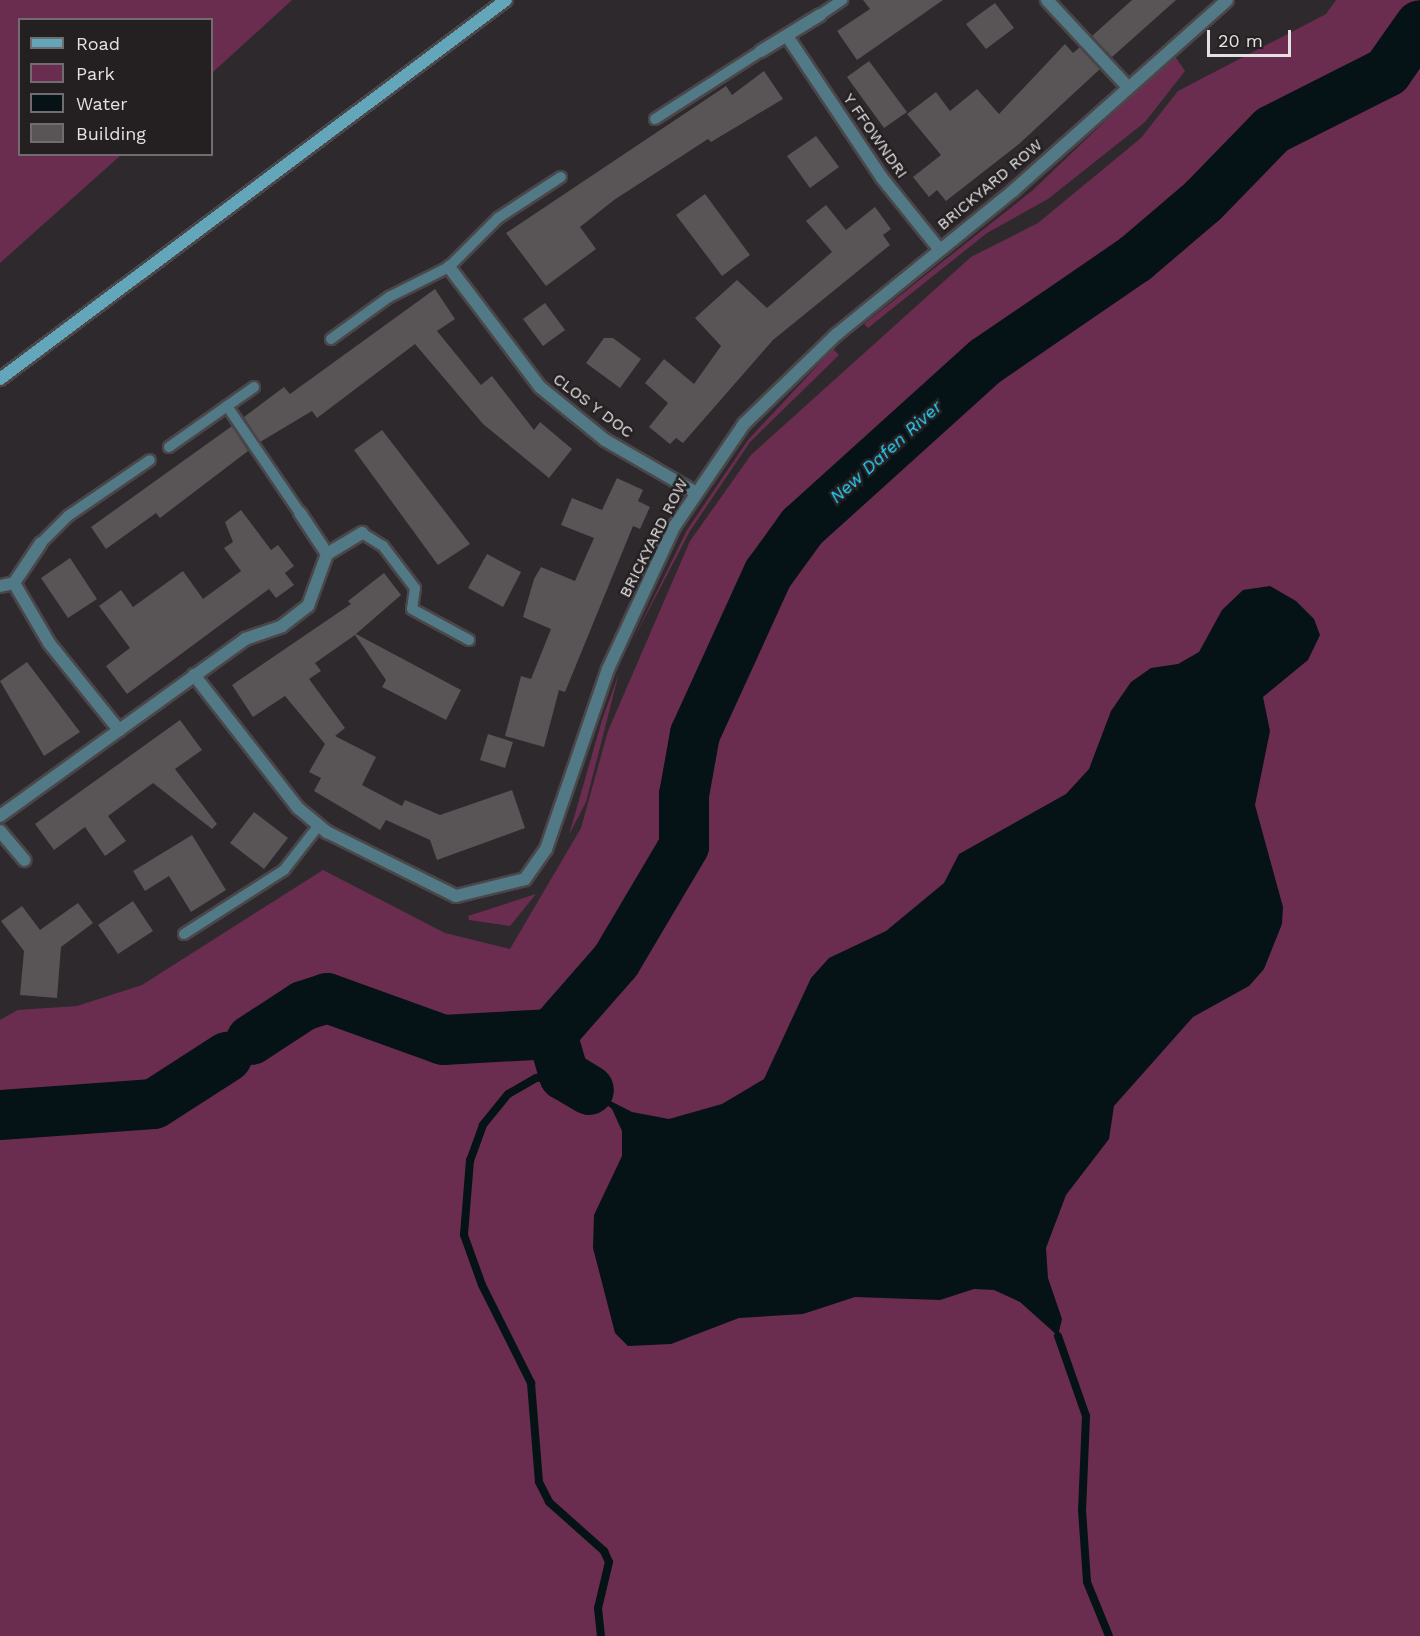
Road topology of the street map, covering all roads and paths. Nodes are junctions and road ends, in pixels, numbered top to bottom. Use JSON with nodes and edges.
{"nodes":[{"id":1,"x":506,"y":0,"type":"edge"},
{"id":2,"x":842,"y":0,"type":"edge"},
{"id":3,"x":1047,"y":0,"type":"edge"},
{"id":4,"x":1227,"y":0,"type":"edge"},
{"id":5,"x":820,"y":15,"type":"joint"},
{"id":6,"x":789,"y":39,"type":"junction"},
{"id":7,"x":761,"y":51,"type":"joint"},
{"id":8,"x":1126,"y":85,"type":"junction"},
{"id":9,"x":655,"y":119,"type":"dead end"},
{"id":10,"x":561,"y":177,"type":"dead end"},
{"id":11,"x":939,"y":249,"type":"junction"},
{"id":12,"x":449,"y":267,"type":"junction"},
{"id":13,"x":331,"y":339,"type":"dead end"},
{"id":14,"x":0,"y":379,"type":"edge"},
{"id":15,"x":254,"y":387,"type":"dead end"},
{"id":16,"x":227,"y":406,"type":"junction"},
{"id":17,"x":169,"y":447,"type":"dead end"},
{"id":18,"x":150,"y":460,"type":"dead end"},
{"id":19,"x":693,"y":491,"type":"junction"},
{"id":20,"x":300,"y":513,"type":"joint"},
{"id":21,"x":362,"y":533,"type":"joint"},
{"id":22,"x":41,"y":543,"type":"joint"},
{"id":23,"x":327,"y":554,"type":"junction"},
{"id":24,"x":14,"y":583,"type":"junction"},
{"id":25,"x":0,"y":586,"type":"edge"},
{"id":26,"x":469,"y":640,"type":"dead end"},
{"id":27,"x":194,"y":675,"type":"junction"},
{"id":28,"x":119,"y":729,"type":"junction"},
{"id":29,"x":0,"y":816,"type":"edge"},
{"id":30,"x":319,"y":825,"type":"junction"},
{"id":31,"x":0,"y":831,"type":"edge"},
{"id":32,"x":24,"y":860,"type":"dead end"},
{"id":33,"x":184,"y":934,"type":"dead end"}],
"edges":[{"from":1,"to":14,"type":"main road"},
{"from":2,"to":5,"type":"lane"},
{"from":3,"to":8,"type":"street"},
{"from":4,"to":8,"type":"street","name":"BRICKYARD ROW"},
{"from":5,"to":6,"type":"street"},
{"from":6,"to":7,"type":"street"},
{"from":6,"to":11,"type":"street","name":"Y FFOWNDRI"},
{"from":7,"to":9,"type":"lane"},
{"from":8,"to":11,"type":"street","name":"BRICKYARD ROW"},
{"from":10,"to":12,"type":"lane"},
{"from":11,"to":19,"type":"street","name":"BRICKYARD ROW"},
{"from":12,"to":13,"type":"lane"},
{"from":12,"to":19,"type":"street","name":"CLOS Y DOC"},
{"from":15,"to":16,"type":"lane"},
{"from":16,"to":17,"type":"lane"},
{"from":16,"to":20,"type":"lane"},
{"from":18,"to":22,"type":"lane"},
{"from":19,"to":30,"type":"street","name":"BRICKYARD ROW"},
{"from":20,"to":23,"type":"street"},
{"from":21,"to":23,"type":"street"},
{"from":21,"to":26,"type":"lane"},
{"from":22,"to":24,"type":"street"},
{"from":23,"to":27,"type":"street"},
{"from":24,"to":25,"type":"street"},
{"from":24,"to":28,"type":"street"},
{"from":27,"to":28,"type":"street"},
{"from":27,"to":30,"type":"street","name":"BRICKYARD ROW"},
{"from":28,"to":29,"type":"street"},
{"from":30,"to":33,"type":"lane"},
{"from":31,"to":32,"type":"street"}]}
